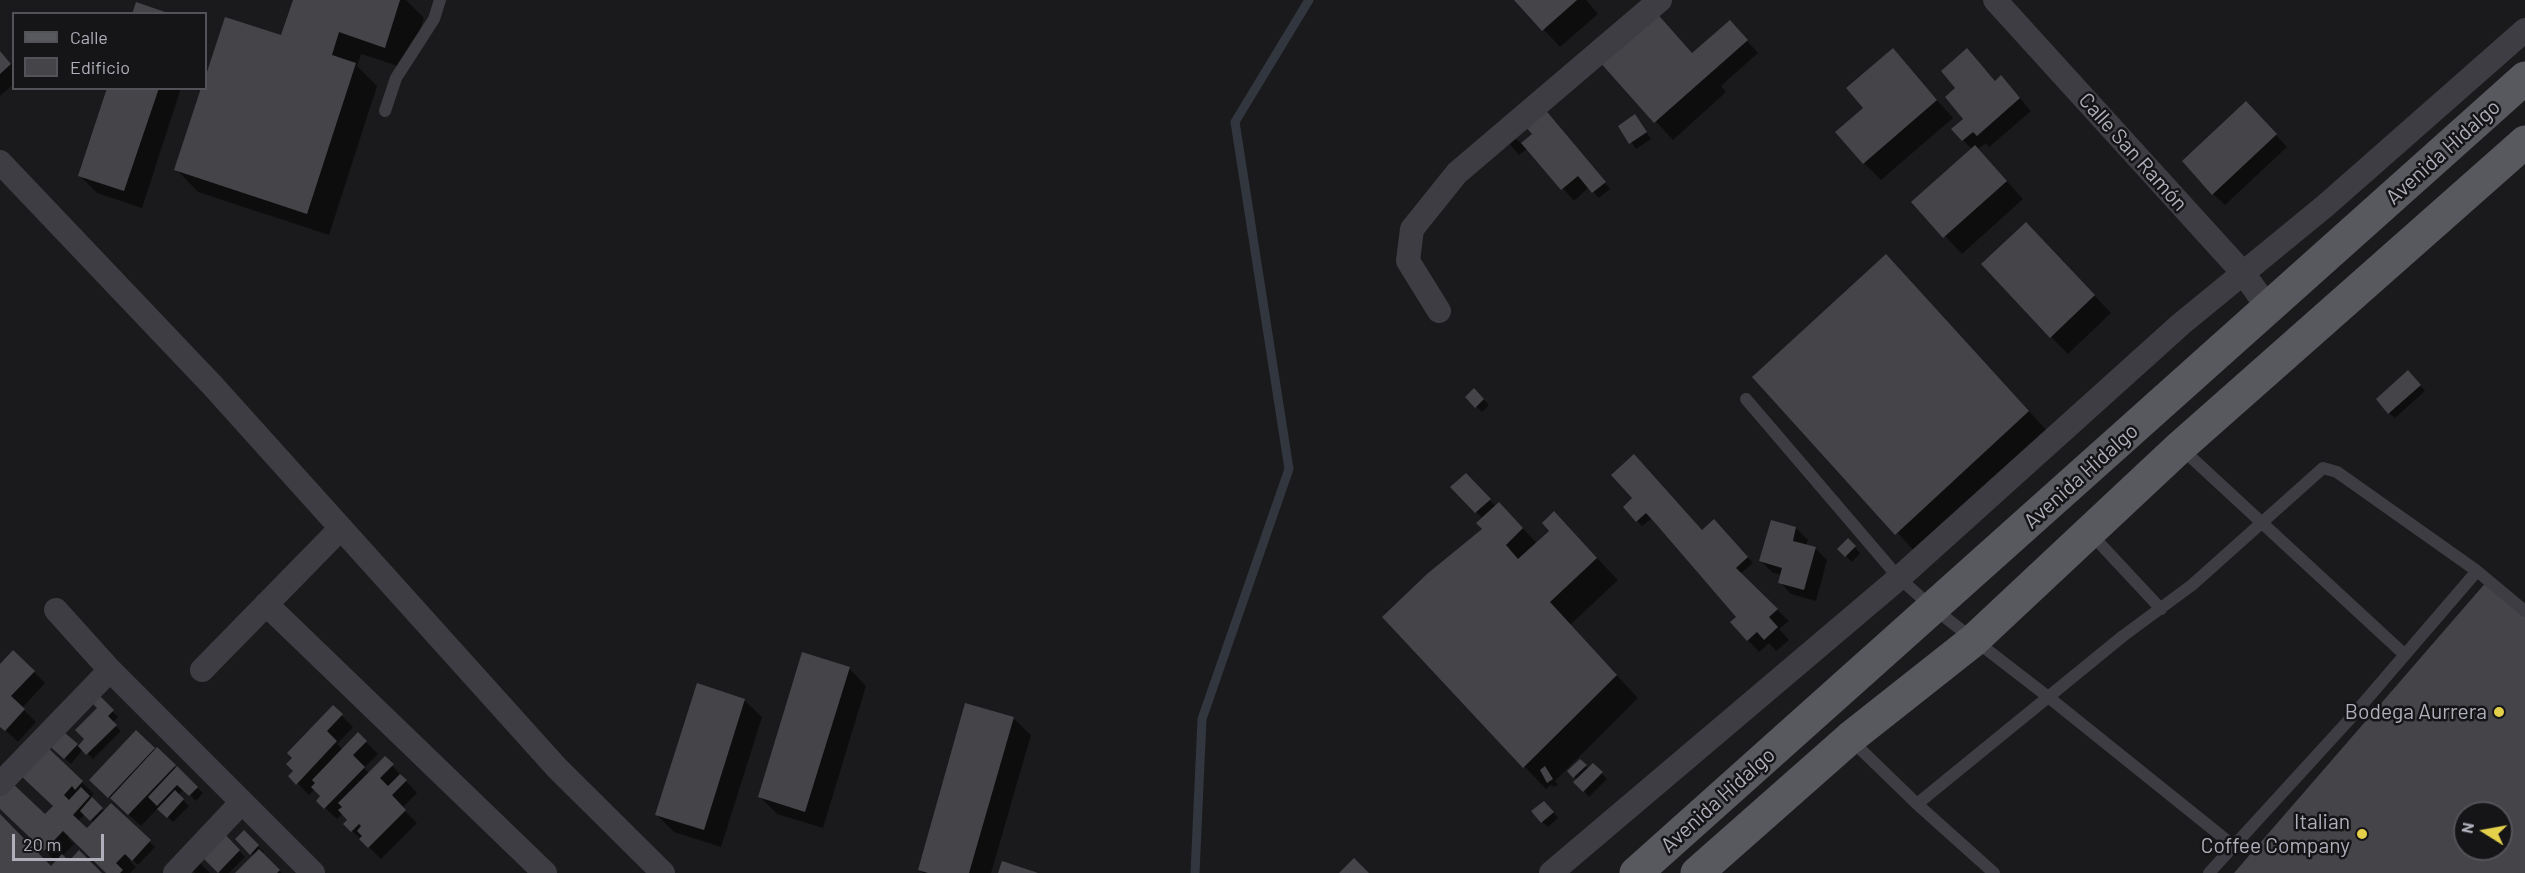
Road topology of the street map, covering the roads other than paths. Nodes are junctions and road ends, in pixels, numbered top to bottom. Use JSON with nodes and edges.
{"nodes":[{"id":1,"x":440,"y":0,"type":"edge"},
{"id":2,"x":1660,"y":0,"type":"edge"},
{"id":3,"x":1995,"y":0,"type":"edge"},
{"id":4,"x":2525,"y":30,"type":"edge"},
{"id":5,"x":2525,"y":78,"type":"edge"},
{"id":6,"x":385,"y":111,"type":"dead end"},
{"id":7,"x":2525,"y":142,"type":"edge"},
{"id":8,"x":0,"y":162,"type":"edge"},
{"id":9,"x":2244,"y":274,"type":"junction"},
{"id":10,"x":2268,"y":308,"type":"junction"},
{"id":11,"x":1439,"y":311,"type":"dead end"},
{"id":12,"x":1746,"y":399,"type":"dead end"},
{"id":13,"x":2180,"y":447,"type":"junction"},
{"id":14,"x":2262,"y":522,"type":"junction"},
{"id":15,"x":340,"y":529,"type":"junction"},
{"id":16,"x":2088,"y":531,"type":"junction"},
{"id":17,"x":2477,"y":572,"type":"junction"},
{"id":18,"x":1899,"y":578,"type":"junction"},
{"id":19,"x":266,"y":604,"type":"junction"},
{"id":20,"x":1933,"y":608,"type":"junction"},
{"id":21,"x":2161,"y":609,"type":"junction"},
{"id":22,"x":56,"y":610,"type":"dead end"},
{"id":23,"x":2525,"y":611,"type":"edge"},
{"id":24,"x":1974,"y":640,"type":"junction"},
{"id":25,"x":2405,"y":655,"type":"junction"},
{"id":26,"x":110,"y":670,"type":"junction"},
{"id":27,"x":202,"y":670,"type":"dead end"},
{"id":28,"x":2047,"y":696,"type":"junction"},
{"id":29,"x":1850,"y":738,"type":"junction"},
{"id":30,"x":0,"y":784,"type":"edge"},
{"id":31,"x":241,"y":803,"type":"junction"},
{"id":32,"x":1917,"y":804,"type":"junction"},
{"id":33,"x":2235,"y":847,"type":"junction"},
{"id":34,"x":175,"y":873,"type":"edge"},
{"id":35,"x":313,"y":873,"type":"edge"},
{"id":36,"x":545,"y":873,"type":"edge"},
{"id":37,"x":663,"y":873,"type":"edge"},
{"id":38,"x":1551,"y":873,"type":"edge"},
{"id":39,"x":1636,"y":873,"type":"edge"},
{"id":40,"x":1697,"y":873,"type":"edge"},
{"id":41,"x":1994,"y":873,"type":"edge"},
{"id":42,"x":2209,"y":873,"type":"edge"}],
"edges":[{"from":1,"to":6,"type":"lane"},
{"from":2,"to":11,"type":"street"},
{"from":3,"to":9,"type":"street","name":"Calle San Ramón"},
{"from":4,"to":9,"type":"street"},
{"from":5,"to":10,"type":"main road","name":"Avenida Hidalgo"},
{"from":7,"to":13,"type":"main road","name":"Avenida Hidalgo"},
{"from":8,"to":15,"type":"street"},
{"from":9,"to":10,"type":"street","name":"Calle San Ramón"},
{"from":9,"to":18,"type":"street"},
{"from":10,"to":20,"type":"main road","name":"Avenida Hidalgo"},
{"from":12,"to":18,"type":"lane"},
{"from":13,"to":14,"type":"lane"},
{"from":13,"to":16,"type":"main road","name":"Avenida Hidalgo"},
{"from":14,"to":17,"type":"lane"},
{"from":14,"to":21,"type":"lane"},
{"from":14,"to":25,"type":"lane"},
{"from":15,"to":19,"type":"street"},
{"from":15,"to":37,"type":"street"},
{"from":16,"to":21,"type":"lane"},
{"from":16,"to":24,"type":"main road","name":"Avenida Hidalgo"},
{"from":17,"to":23,"type":"lane"},
{"from":17,"to":25,"type":"lane"},
{"from":18,"to":20,"type":"lane"},
{"from":18,"to":38,"type":"street"},
{"from":19,"to":27,"type":"street"},
{"from":19,"to":36,"type":"street"},
{"from":20,"to":24,"type":"lane"},
{"from":20,"to":39,"type":"main road","name":"Avenida Hidalgo"},
{"from":21,"to":28,"type":"lane"},
{"from":22,"to":26,"type":"street"},
{"from":24,"to":28,"type":"lane"},
{"from":24,"to":29,"type":"main road","name":"Avenida Hidalgo"},
{"from":25,"to":33,"type":"lane"},
{"from":26,"to":30,"type":"street"},
{"from":26,"to":31,"type":"street"},
{"from":28,"to":32,"type":"lane"},
{"from":28,"to":33,"type":"lane"},
{"from":29,"to":32,"type":"lane"},
{"from":29,"to":40,"type":"main road","name":"Avenida Hidalgo"},
{"from":31,"to":34,"type":"street"},
{"from":31,"to":35,"type":"street"},
{"from":32,"to":41,"type":"lane"},
{"from":33,"to":42,"type":"lane"}]}
